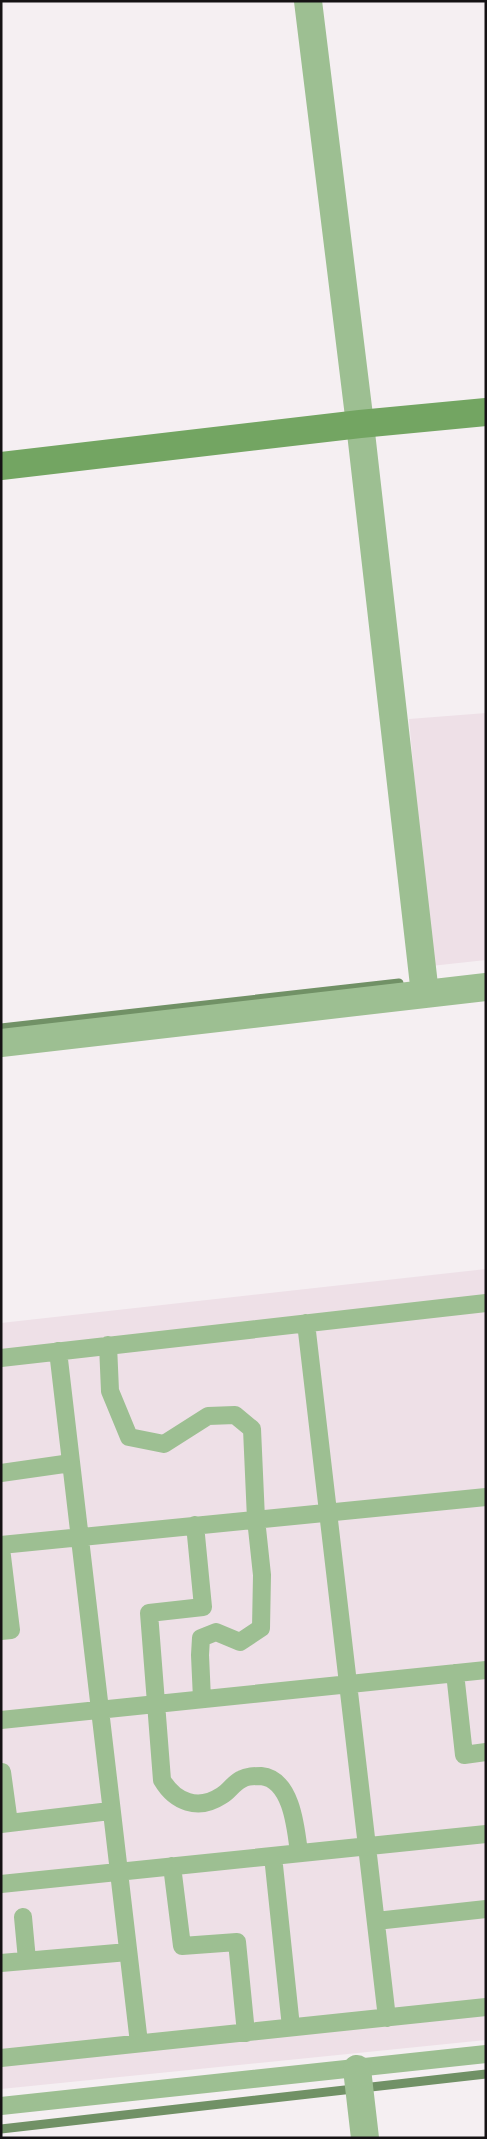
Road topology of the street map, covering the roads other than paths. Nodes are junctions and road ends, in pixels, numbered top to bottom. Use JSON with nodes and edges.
{"nodes":[{"id":1,"x":308,"y":1,"type":"edge"},
{"id":2,"x":486,"y":412,"type":"edge"},
{"id":3,"x":360,"y":424,"type":"junction"},
{"id":4,"x":1,"y":466,"type":"edge"},
{"id":5,"x":486,"y":987,"type":"edge"},
{"id":6,"x":426,"y":994,"type":"junction"},
{"id":7,"x":1,"y":1043,"type":"edge"},
{"id":8,"x":486,"y":1303,"type":"edge"},
{"id":9,"x":306,"y":1323,"type":"junction"},
{"id":10,"x":108,"y":1345,"type":"junction"},
{"id":11,"x":58,"y":1351,"type":"junction"},
{"id":12,"x":1,"y":1358,"type":"edge"},
{"id":13,"x":71,"y":1463,"type":"junction"},
{"id":14,"x":1,"y":1473,"type":"edge"},
{"id":15,"x":486,"y":1497,"type":"edge"},
{"id":16,"x":328,"y":1512,"type":"junction"},
{"id":17,"x":256,"y":1519,"type":"junction"},
{"id":18,"x":195,"y":1525,"type":"junction"},
{"id":19,"x":79,"y":1537,"type":"junction"},
{"id":20,"x":1,"y":1546,"type":"edge"},
{"id":21,"x":1,"y":1631,"type":"edge"},
{"id":22,"x":486,"y":1670,"type":"edge"},
{"id":23,"x":455,"y":1673,"type":"junction"},
{"id":24,"x":348,"y":1684,"type":"junction"},
{"id":25,"x":202,"y":1699,"type":"junction"},
{"id":26,"x":156,"y":1704,"type":"junction"},
{"id":27,"x":100,"y":1710,"type":"junction"},
{"id":28,"x":1,"y":1720,"type":"edge"},
{"id":29,"x":486,"y":1752,"type":"edge"},
{"id":30,"x":2,"y":1772,"type":"edge"},
{"id":31,"x":110,"y":1811,"type":"junction"},
{"id":32,"x":5,"y":1823,"type":"edge"},
{"id":33,"x":486,"y":1834,"type":"edge"},
{"id":34,"x":366,"y":1846,"type":"junction"},
{"id":35,"x":299,"y":1853,"type":"junction"},
{"id":36,"x":273,"y":1856,"type":"junction"},
{"id":37,"x":172,"y":1866,"type":"junction"},
{"id":38,"x":119,"y":1872,"type":"junction"},
{"id":39,"x":1,"y":1884,"type":"edge"},
{"id":40,"x":486,"y":1909,"type":"edge"},
{"id":41,"x":23,"y":1917,"type":"dead end"},
{"id":42,"x":376,"y":1921,"type":"junction"},
{"id":43,"x":128,"y":1952,"type":"junction"},
{"id":44,"x":27,"y":1960,"type":"junction"},
{"id":45,"x":1,"y":1963,"type":"edge"},
{"id":46,"x":486,"y":2006,"type":"edge"},
{"id":47,"x":387,"y":2018,"type":"junction"},
{"id":48,"x":291,"y":2027,"type":"junction"},
{"id":49,"x":246,"y":2033,"type":"junction"},
{"id":50,"x":138,"y":2043,"type":"junction"},
{"id":51,"x":486,"y":2054,"type":"edge"},
{"id":52,"x":1,"y":2058,"type":"edge"},
{"id":53,"x":357,"y":2069,"type":"junction"},
{"id":54,"x":1,"y":2106,"type":"edge"},
{"id":55,"x":365,"y":2138,"type":"edge"}],
"edges":[{"from":1,"to":3,"type":"street"},
{"from":2,"to":3,"type":"street"},
{"from":3,"to":4,"type":"street"},
{"from":3,"to":6,"type":"street"},
{"from":5,"to":6,"type":"street"},
{"from":6,"to":7,"type":"street"},
{"from":8,"to":9,"type":"lane"},
{"from":9,"to":10,"type":"lane"},
{"from":9,"to":16,"type":"lane"},
{"from":10,"to":11,"type":"lane"},
{"from":10,"to":17,"type":"lane"},
{"from":11,"to":12,"type":"lane"},
{"from":11,"to":13,"type":"lane"},
{"from":13,"to":14,"type":"lane"},
{"from":13,"to":19,"type":"lane"},
{"from":15,"to":16,"type":"lane"},
{"from":16,"to":17,"type":"lane"},
{"from":16,"to":24,"type":"lane"},
{"from":17,"to":18,"type":"lane"},
{"from":17,"to":25,"type":"lane"},
{"from":18,"to":19,"type":"lane"},
{"from":18,"to":26,"type":"lane"},
{"from":19,"to":20,"type":"lane"},
{"from":19,"to":27,"type":"lane"},
{"from":20,"to":21,"type":"lane"},
{"from":22,"to":23,"type":"lane"},
{"from":23,"to":24,"type":"lane"},
{"from":23,"to":29,"type":"lane"},
{"from":24,"to":25,"type":"lane"},
{"from":24,"to":34,"type":"lane"},
{"from":25,"to":26,"type":"lane"},
{"from":26,"to":27,"type":"lane"},
{"from":26,"to":35,"type":"lane"},
{"from":27,"to":28,"type":"lane"},
{"from":27,"to":31,"type":"lane"},
{"from":30,"to":32,"type":"lane"},
{"from":31,"to":32,"type":"lane"},
{"from":31,"to":38,"type":"lane"},
{"from":33,"to":34,"type":"lane"},
{"from":34,"to":35,"type":"lane"},
{"from":34,"to":42,"type":"lane"},
{"from":35,"to":36,"type":"lane"},
{"from":36,"to":37,"type":"lane"},
{"from":36,"to":48,"type":"lane"},
{"from":37,"to":38,"type":"lane"},
{"from":37,"to":49,"type":"lane"},
{"from":38,"to":39,"type":"lane"},
{"from":38,"to":43,"type":"lane"},
{"from":40,"to":42,"type":"lane"},
{"from":41,"to":44,"type":"lane"},
{"from":42,"to":47,"type":"lane"},
{"from":43,"to":44,"type":"lane"},
{"from":43,"to":50,"type":"lane"},
{"from":44,"to":45,"type":"lane"},
{"from":46,"to":47,"type":"lane"},
{"from":47,"to":48,"type":"lane"},
{"from":48,"to":49,"type":"lane"},
{"from":49,"to":50,"type":"lane"},
{"from":50,"to":52,"type":"lane"},
{"from":51,"to":53,"type":"lane"},
{"from":53,"to":54,"type":"lane"},
{"from":53,"to":55,"type":"street"}]}
